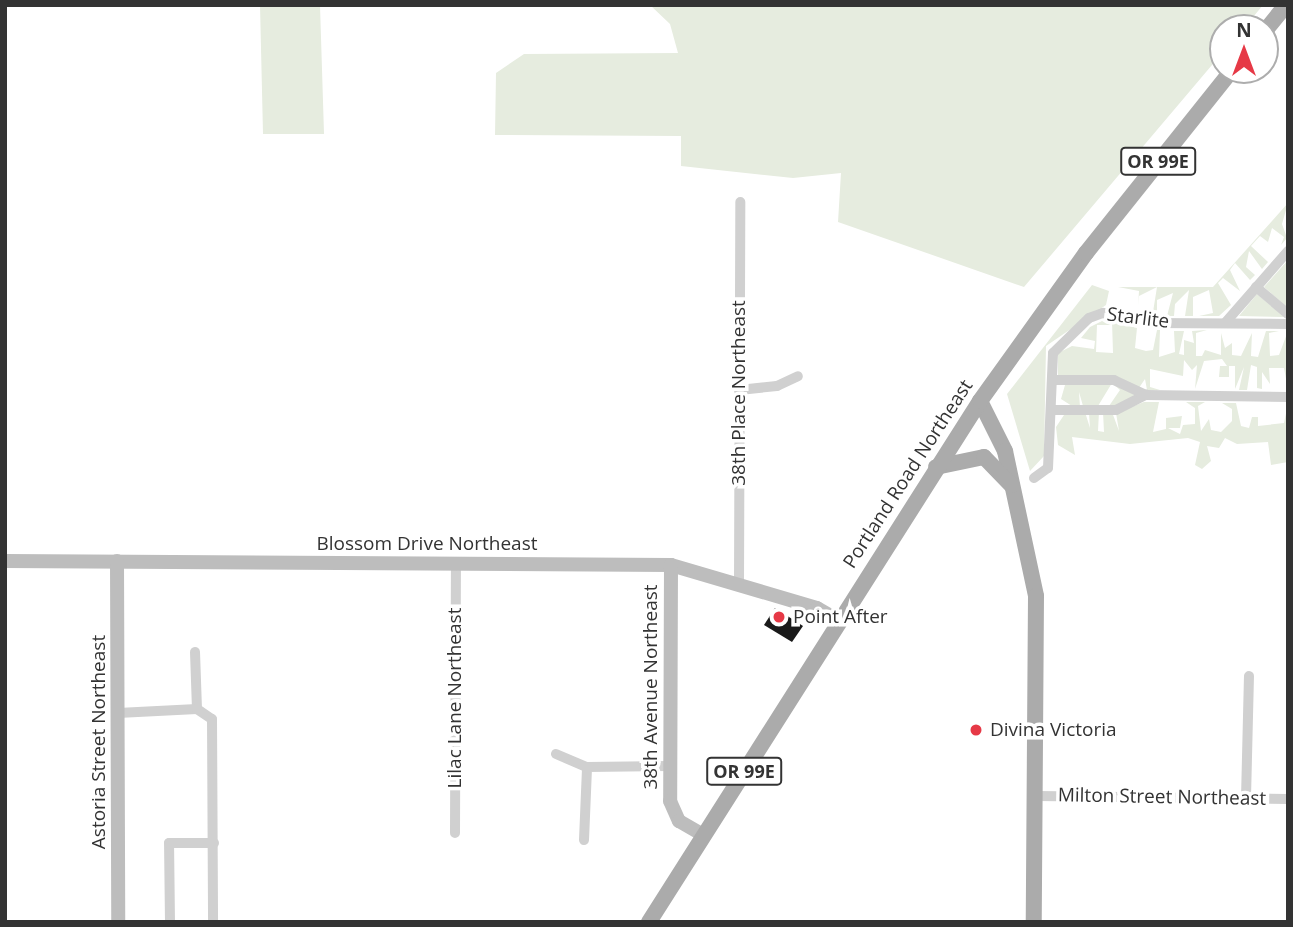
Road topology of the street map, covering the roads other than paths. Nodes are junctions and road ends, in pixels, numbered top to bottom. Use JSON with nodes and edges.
{"nodes":[{"id":1,"x":1221,"y":84,"type":"edge"},
{"id":2,"x":740,"y":202,"type":"dead end"},
{"id":3,"x":1288,"y":251,"type":"edge"},
{"id":4,"x":1256,"y":287,"type":"junction"},
{"id":5,"x":1288,"y":314,"type":"edge"},
{"id":6,"x":1225,"y":323,"type":"junction"},
{"id":7,"x":1288,"y":324,"type":"edge"},
{"id":8,"x":798,"y":376,"type":"dead end"},
{"id":9,"x":1052,"y":380,"type":"junction"},
{"id":10,"x":739,"y":390,"type":"junction"},
{"id":11,"x":1146,"y":395,"type":"junction"},
{"id":12,"x":1288,"y":397,"type":"edge"},
{"id":13,"x":980,"y":401,"type":"junction"},
{"id":14,"x":1052,"y":410,"type":"junction"},
{"id":15,"x":936,"y":467,"type":"junction"},
{"id":16,"x":1034,"y":478,"type":"dead end"},
{"id":17,"x":1016,"y":492,"type":"junction"},
{"id":18,"x":5,"y":561,"type":"edge"},
{"id":19,"x":117,"y":561,"type":"junction"},
{"id":20,"x":456,"y":564,"type":"junction"},
{"id":21,"x":671,"y":565,"type":"junction"},
{"id":22,"x":739,"y":583,"type":"junction"},
{"id":23,"x":838,"y":621,"type":"junction"},
{"id":24,"x":195,"y":652,"type":"dead end"},
{"id":25,"x":1249,"y":676,"type":"dead end"},
{"id":26,"x":197,"y":709,"type":"junction"},
{"id":27,"x":118,"y":713,"type":"junction"},
{"id":28,"x":556,"y":754,"type":"dead end"},
{"id":29,"x":669,"y":766,"type":"junction"},
{"id":30,"x":587,"y":767,"type":"junction"},
{"id":31,"x":1037,"y":796,"type":"junction"},
{"id":32,"x":1246,"y":798,"type":"junction"},
{"id":33,"x":1288,"y":799,"type":"edge"},
{"id":34,"x":454,"y":833,"type":"dead end"},
{"id":35,"x":703,"y":835,"type":"junction"},
{"id":36,"x":584,"y":840,"type":"dead end"},
{"id":37,"x":214,"y":843,"type":"junction"},
{"id":38,"x":118,"y":922,"type":"edge"},
{"id":39,"x":170,"y":922,"type":"edge"},
{"id":40,"x":213,"y":922,"type":"edge"},
{"id":41,"x":649,"y":922,"type":"edge"},
{"id":42,"x":1034,"y":922,"type":"edge"}],
"edges":[{"from":1,"to":13,"type":"main road","name":"Portland Road Northeast","number":"OR 99E"},
{"from":2,"to":10,"type":"street","name":"38th Place Northeast"},
{"from":3,"to":4,"type":"street"},
{"from":4,"to":5,"type":"street"},
{"from":4,"to":6,"type":"street"},
{"from":6,"to":7,"type":"street","name":"Starlite"},
{"from":6,"to":9,"type":"street","name":"Starlite"},
{"from":8,"to":10,"type":"street"},
{"from":9,"to":11,"type":"street"},
{"from":9,"to":14,"type":"street","name":"Starlite"},
{"from":10,"to":22,"type":"street","name":"38th Place Northeast"},
{"from":11,"to":12,"type":"street"},
{"from":11,"to":14,"type":"street"},
{"from":13,"to":15,"type":"main road","name":"Portland Road Northeast","number":"OR 99E"},
{"from":13,"to":17,"type":"main road"},
{"from":14,"to":16,"type":"street","name":"Starlite"},
{"from":15,"to":17,"type":"main road"},
{"from":15,"to":23,"type":"main road","name":"Portland Road Northeast","number":"OR 99E"},
{"from":17,"to":31,"type":"main road"},
{"from":18,"to":19,"type":"street","name":"Blossom Drive Northeast"},
{"from":19,"to":20,"type":"street","name":"Blossom Drive Northeast"},
{"from":19,"to":27,"type":"street","name":"Astoria Street Northeast"},
{"from":20,"to":21,"type":"street","name":"Blossom Drive Northeast"},
{"from":20,"to":34,"type":"street","name":"Lilac Lane Northeast"},
{"from":21,"to":22,"type":"street","name":"Blossom Drive Northeast"},
{"from":21,"to":29,"type":"street","name":"38th Avenue Northeast"},
{"from":22,"to":23,"type":"street","name":"Blossom Drive Northeast"},
{"from":23,"to":35,"type":"main road","name":"Portland Road Northeast","number":"OR 99E"},
{"from":24,"to":26,"type":"street"},
{"from":25,"to":32,"type":"street"},
{"from":26,"to":27,"type":"street"},
{"from":26,"to":37,"type":"street"},
{"from":27,"to":38,"type":"street","name":"Astoria Street Northeast"},
{"from":28,"to":30,"type":"street"},
{"from":29,"to":30,"type":"street"},
{"from":29,"to":35,"type":"street","name":"38th Avenue Northeast"},
{"from":30,"to":36,"type":"street"},
{"from":31,"to":32,"type":"street","name":"Milton Street Northeast"},
{"from":31,"to":42,"type":"main road"},
{"from":32,"to":33,"type":"street","name":"Milton Street Northeast"},
{"from":35,"to":41,"type":"main road","name":"Portland Road Northeast","number":"OR 99E"},
{"from":37,"to":39,"type":"street"},
{"from":37,"to":40,"type":"street"}]}
